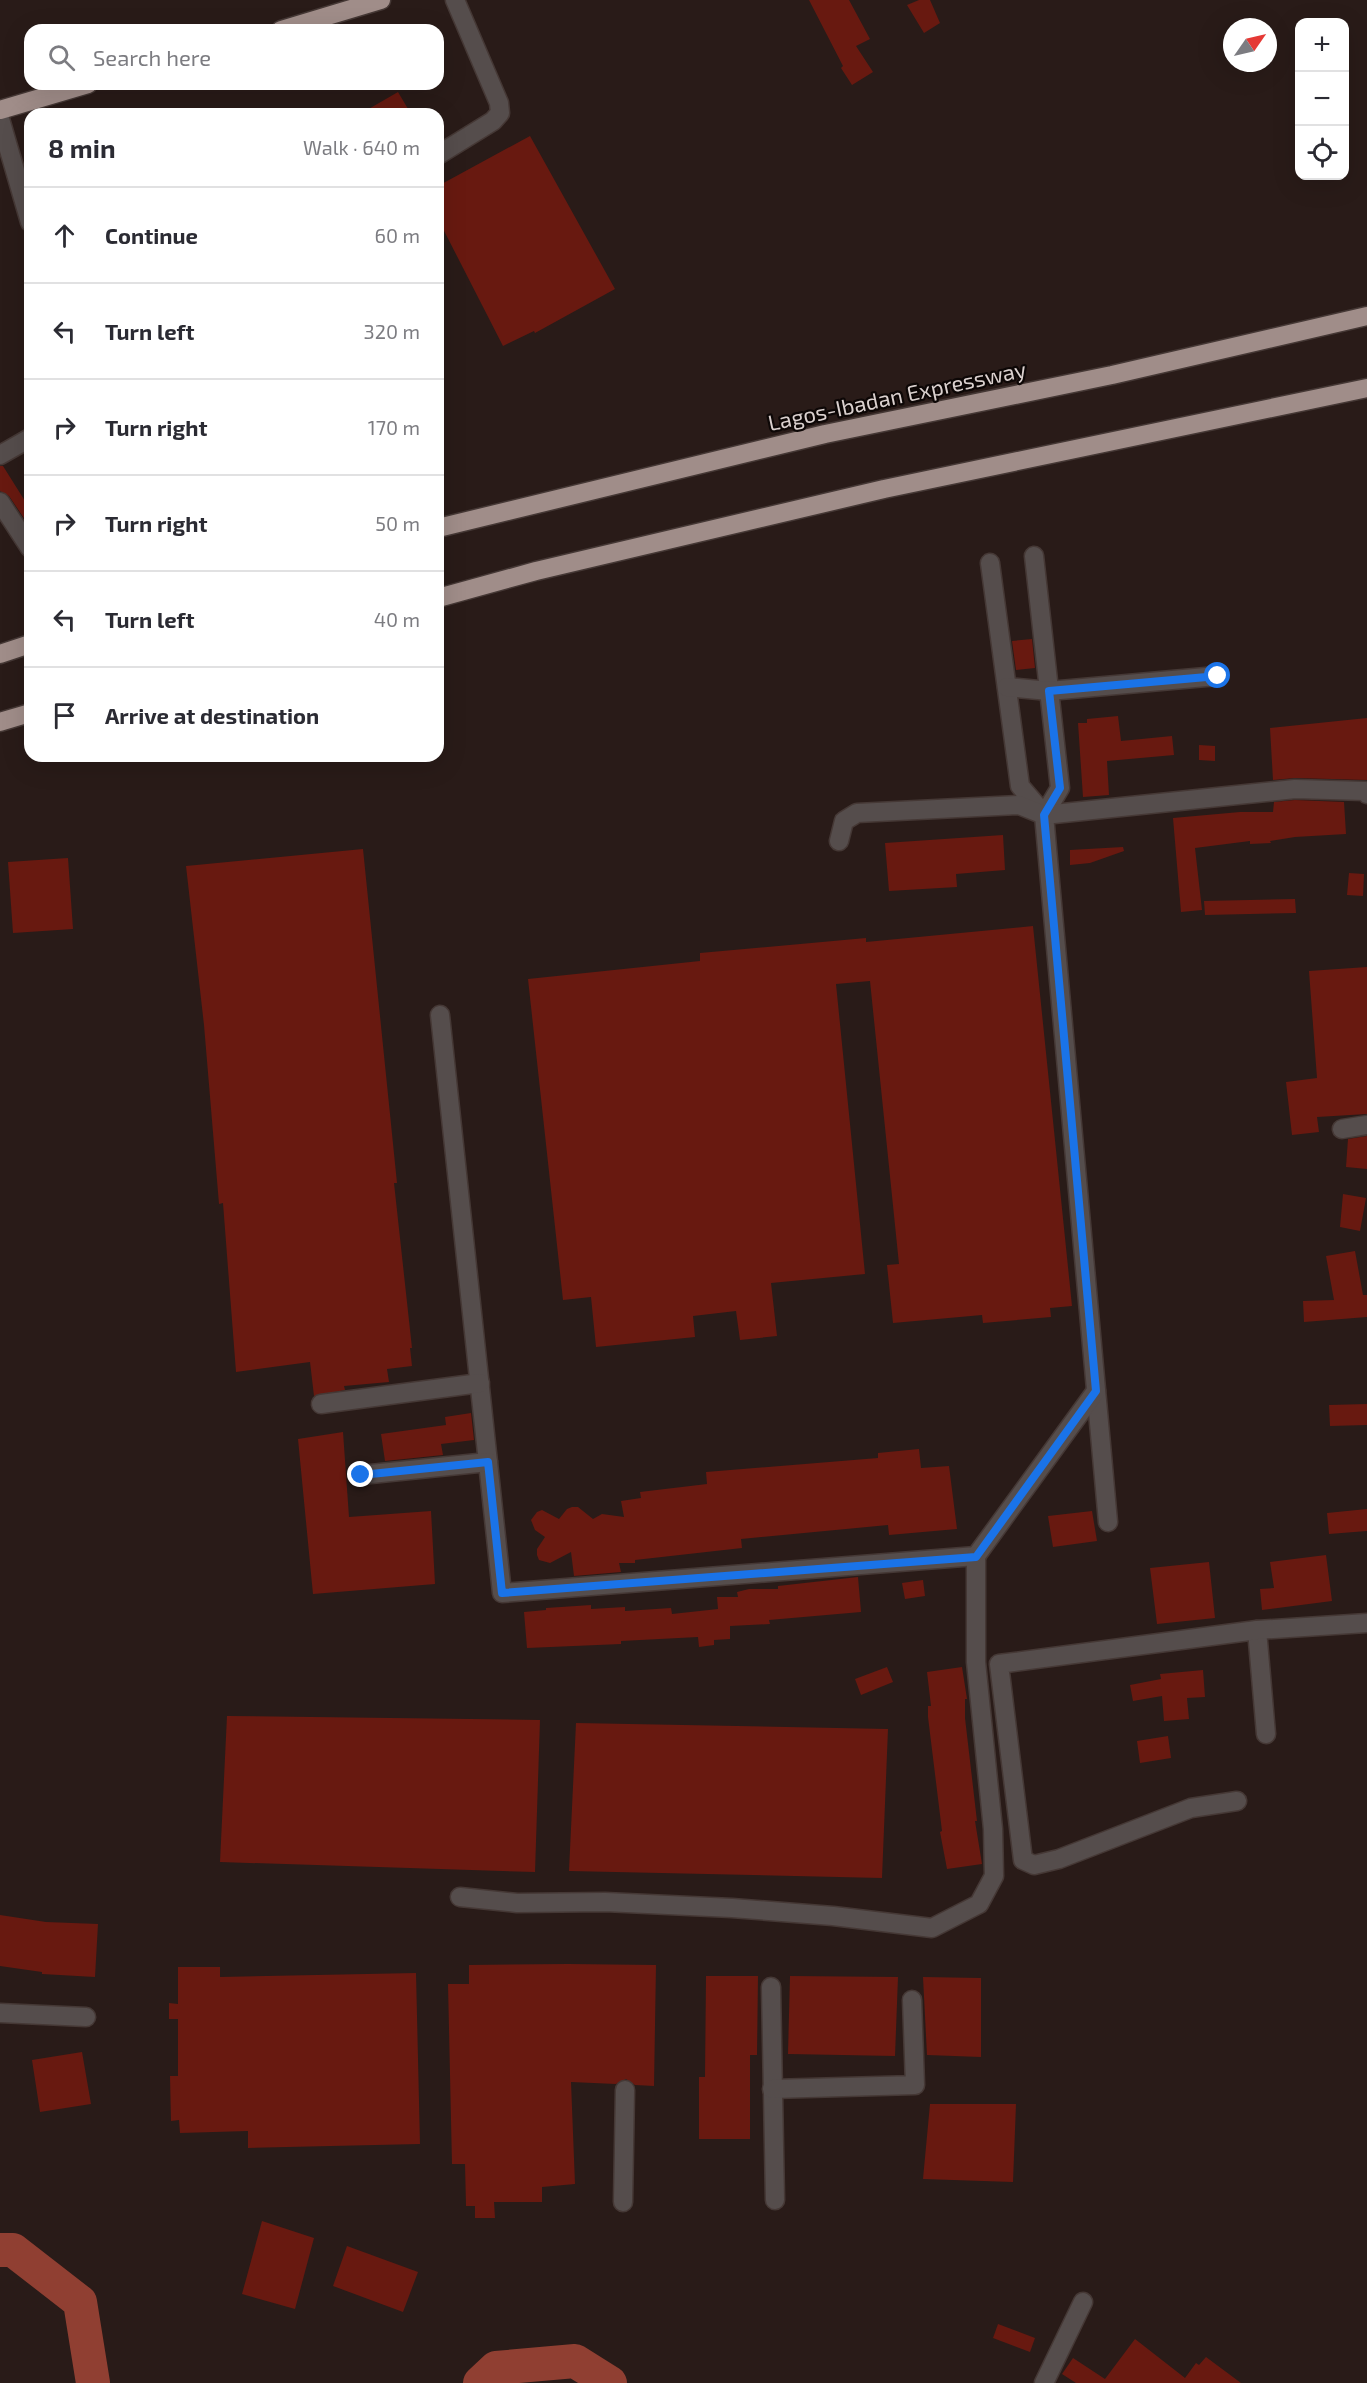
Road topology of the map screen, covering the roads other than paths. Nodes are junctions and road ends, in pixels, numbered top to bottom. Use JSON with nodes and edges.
{"nodes":[{"id":1,"x":381,"y":0,"type":"edge"},
{"id":2,"x":455,"y":0,"type":"edge"},
{"id":3,"x":301,"y":24,"type":"edge"},
{"id":4,"x":68,"y":90,"type":"edge"},
{"id":5,"x":0,"y":110,"type":"edge"},
{"id":6,"x":0,"y":118,"type":"edge"},
{"id":7,"x":444,"y":151,"type":"edge"},
{"id":8,"x":24,"y":201,"type":"edge"},
{"id":9,"x":1367,"y":315,"type":"edge"},
{"id":10,"x":1367,"y":388,"type":"edge"},
{"id":11,"x":24,"y":441,"type":"edge"},
{"id":12,"x":0,"y":455,"type":"edge"},
{"id":13,"x":0,"y":502,"type":"edge"},
{"id":14,"x":444,"y":527,"type":"edge"},
{"id":15,"x":24,"y":539,"type":"edge"},
{"id":16,"x":1034,"y":556,"type":"dead end"},
{"id":17,"x":990,"y":563,"type":"dead end"},
{"id":18,"x":444,"y":596,"type":"edge"},
{"id":19,"x":24,"y":646,"type":"edge"},
{"id":20,"x":0,"y":654,"type":"edge"},
{"id":21,"x":1218,"y":676,"type":"dead end"},
{"id":22,"x":1007,"y":687,"type":"junction"},
{"id":23,"x":1049,"y":691,"type":"junction"},
{"id":24,"x":24,"y":715,"type":"edge"},
{"id":25,"x":0,"y":722,"type":"edge"},
{"id":26,"x":1367,"y":794,"type":"edge"},
{"id":27,"x":1044,"y":815,"type":"junction"},
{"id":28,"x":839,"y":841,"type":"dead end"},
{"id":29,"x":440,"y":1015,"type":"dead end"},
{"id":30,"x":1367,"y":1125,"type":"edge"},
{"id":31,"x":1342,"y":1129,"type":"dead end"},
{"id":32,"x":480,"y":1383,"type":"junction"},
{"id":33,"x":1096,"y":1391,"type":"junction"},
{"id":34,"x":321,"y":1404,"type":"dead end"},
{"id":35,"x":488,"y":1462,"type":"junction"},
{"id":36,"x":361,"y":1475,"type":"dead end"},
{"id":37,"x":1108,"y":1522,"type":"dead end"},
{"id":38,"x":976,"y":1557,"type":"junction"},
{"id":39,"x":1367,"y":1623,"type":"edge"},
{"id":40,"x":1257,"y":1630,"type":"junction"},
{"id":41,"x":1266,"y":1734,"type":"dead end"},
{"id":42,"x":1237,"y":1801,"type":"dead end"},
{"id":43,"x":460,"y":1897,"type":"dead end"},
{"id":44,"x":771,"y":1987,"type":"dead end"},
{"id":45,"x":912,"y":2000,"type":"dead end"},
{"id":46,"x":0,"y":2013,"type":"edge"},
{"id":47,"x":86,"y":2017,"type":"dead end"},
{"id":48,"x":772,"y":2089,"type":"junction"},
{"id":49,"x":625,"y":2090,"type":"dead end"},
{"id":50,"x":776,"y":2200,"type":"dead end"},
{"id":51,"x":623,"y":2202,"type":"dead end"},
{"id":52,"x":1083,"y":2302,"type":"dead end"},
{"id":53,"x":1044,"y":2383,"type":"edge"}],
"edges":[{"from":1,"to":3,"type":"highway"},
{"from":2,"to":7,"type":"lane"},
{"from":4,"to":5,"type":"highway"},
{"from":6,"to":8,"type":"lane"},
{"from":9,"to":14,"type":"highway","name":"Lagos-Ibadan Expressway"},
{"from":10,"to":18,"type":"highway"},
{"from":11,"to":12,"type":"lane"},
{"from":13,"to":15,"type":"lane"},
{"from":16,"to":23,"type":"lane"},
{"from":17,"to":22,"type":"lane"},
{"from":19,"to":20,"type":"highway"},
{"from":21,"to":23,"type":"lane"},
{"from":22,"to":23,"type":"lane"},
{"from":22,"to":27,"type":"lane"},
{"from":23,"to":27,"type":"lane"},
{"from":24,"to":25,"type":"highway"},
{"from":26,"to":27,"type":"lane"},
{"from":27,"to":28,"type":"lane"},
{"from":27,"to":33,"type":"lane"},
{"from":29,"to":32,"type":"lane"},
{"from":30,"to":31,"type":"lane"},
{"from":32,"to":34,"type":"lane"},
{"from":32,"to":35,"type":"lane"},
{"from":33,"to":37,"type":"lane"},
{"from":33,"to":38,"type":"lane"},
{"from":35,"to":36,"type":"lane"},
{"from":35,"to":38,"type":"lane"},
{"from":38,"to":43,"type":"lane"},
{"from":39,"to":40,"type":"lane"},
{"from":40,"to":41,"type":"lane"},
{"from":40,"to":42,"type":"lane"},
{"from":44,"to":48,"type":"lane"},
{"from":45,"to":48,"type":"lane"},
{"from":46,"to":47,"type":"lane"},
{"from":48,"to":50,"type":"lane"},
{"from":49,"to":51,"type":"lane"},
{"from":52,"to":53,"type":"lane"}]}
